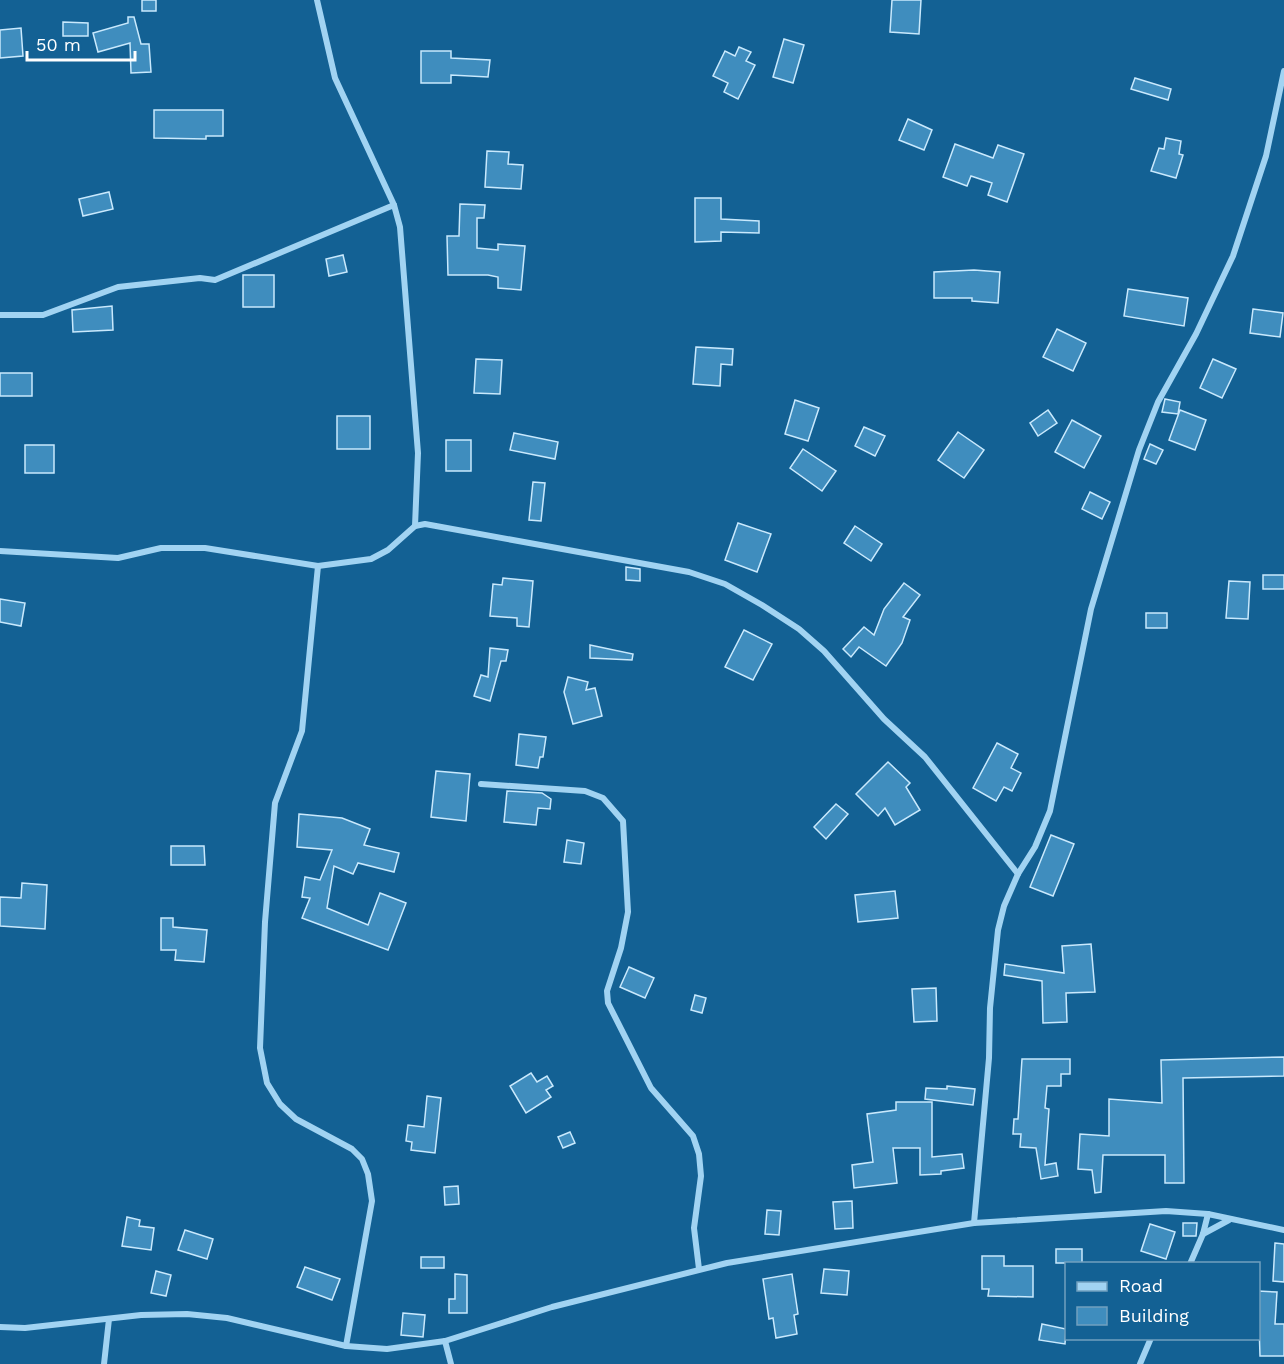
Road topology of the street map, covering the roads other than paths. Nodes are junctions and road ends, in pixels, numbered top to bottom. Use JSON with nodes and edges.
{"nodes":[{"id":1,"x":317,"y":0,"type":"edge"},
{"id":2,"x":1284,"y":71,"type":"edge"},
{"id":3,"x":394,"y":205,"type":"junction"},
{"id":4,"x":0,"y":315,"type":"edge"},
{"id":5,"x":415,"y":526,"type":"junction"},
{"id":6,"x":0,"y":551,"type":"edge"},
{"id":7,"x":318,"y":566,"type":"junction"},
{"id":8,"x":481,"y":784,"type":"dead end"},
{"id":9,"x":1018,"y":874,"type":"junction"},
{"id":10,"x":1208,"y":1214,"type":"junction"},
{"id":11,"x":1230,"y":1220,"type":"junction"},
{"id":12,"x":974,"y":1222,"type":"junction"},
{"id":13,"x":1284,"y":1230,"type":"edge"},
{"id":14,"x":1203,"y":1234,"type":"junction"},
{"id":15,"x":1190,"y":1262,"type":"edge"},
{"id":16,"x":699,"y":1269,"type":"junction"},
{"id":17,"x":109,"y":1319,"type":"junction"},
{"id":18,"x":0,"y":1327,"type":"edge"},
{"id":19,"x":1150,"y":1340,"type":"edge"},
{"id":20,"x":445,"y":1341,"type":"junction"},
{"id":21,"x":346,"y":1346,"type":"junction"},
{"id":22,"x":104,"y":1364,"type":"edge"},
{"id":23,"x":451,"y":1364,"type":"edge"},
{"id":24,"x":1140,"y":1364,"type":"edge"}],
"edges":[{"from":1,"to":3,"type":"street"},
{"from":2,"to":9,"type":"street"},
{"from":3,"to":4,"type":"street"},
{"from":3,"to":5,"type":"street"},
{"from":5,"to":7,"type":"street"},
{"from":5,"to":9,"type":"street"},
{"from":6,"to":7,"type":"street"},
{"from":7,"to":21,"type":"street"},
{"from":8,"to":16,"type":"street"},
{"from":9,"to":12,"type":"street"},
{"from":10,"to":11,"type":"street"},
{"from":10,"to":12,"type":"street"},
{"from":10,"to":14,"type":"street"},
{"from":11,"to":13,"type":"street"},
{"from":11,"to":14,"type":"street"},
{"from":12,"to":16,"type":"street"},
{"from":14,"to":15,"type":"street"},
{"from":16,"to":20,"type":"street"},
{"from":17,"to":18,"type":"street"},
{"from":17,"to":21,"type":"street"},
{"from":17,"to":22,"type":"street"},
{"from":19,"to":24,"type":"street"},
{"from":20,"to":21,"type":"street"},
{"from":20,"to":23,"type":"street"}]}
